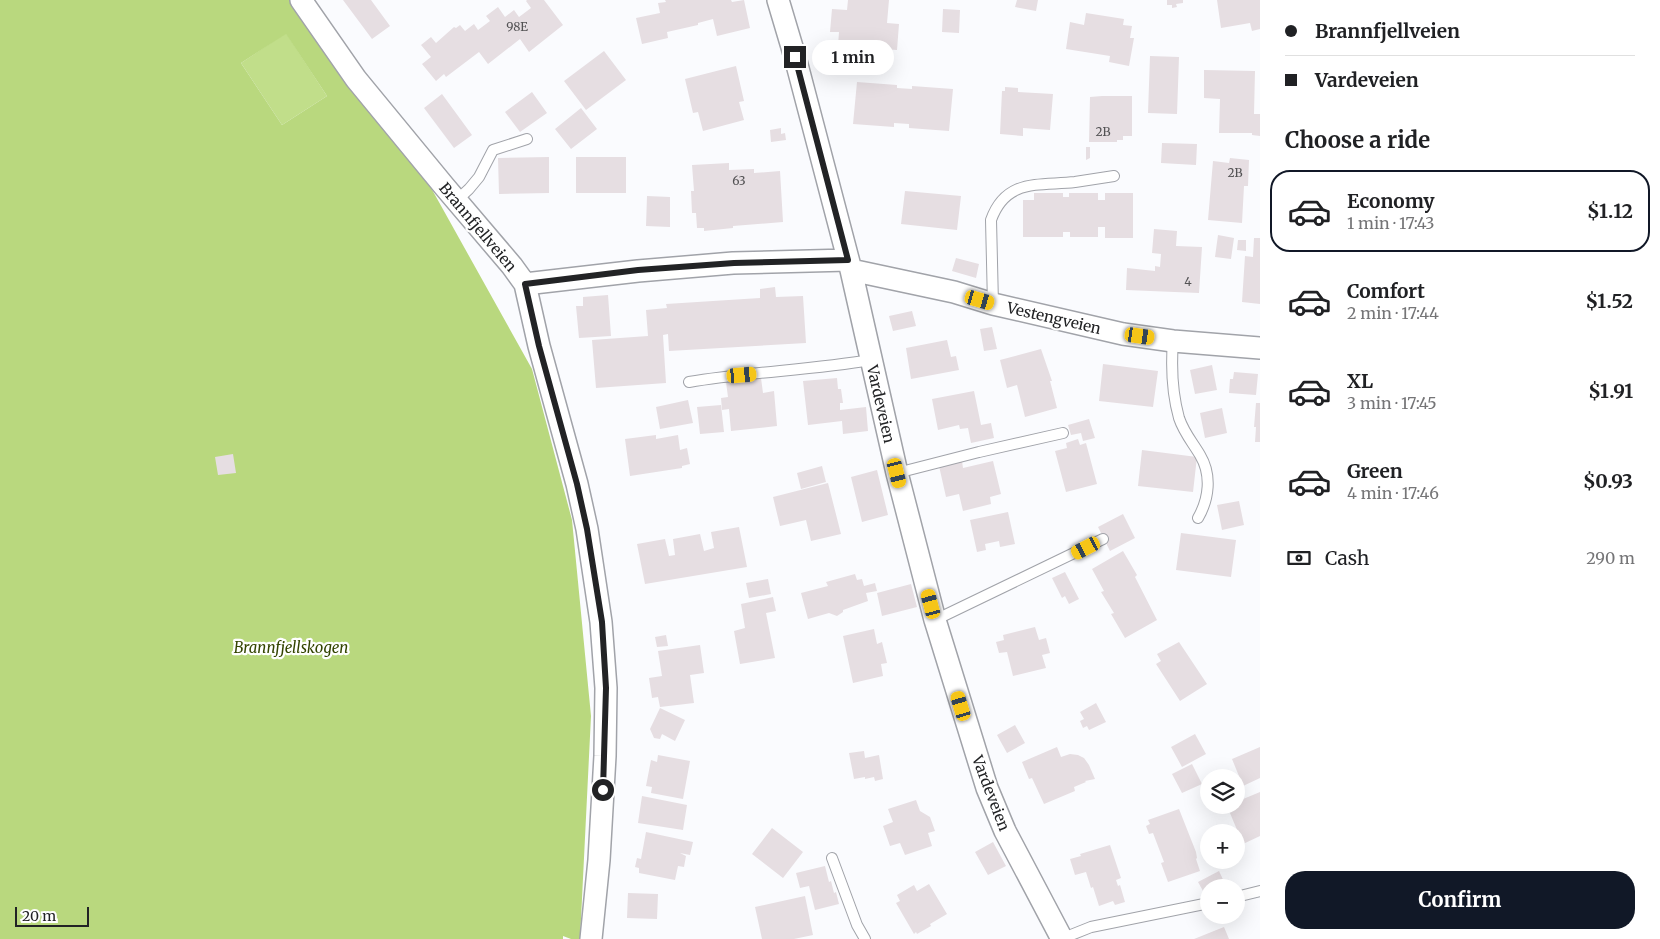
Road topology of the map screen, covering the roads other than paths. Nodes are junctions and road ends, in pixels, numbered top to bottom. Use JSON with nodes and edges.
{"nodes":[{"id":1,"x":301,"y":0,"type":"edge"},
{"id":2,"x":778,"y":0,"type":"edge"},
{"id":3,"x":527,"y":139,"type":"dead end"},
{"id":4,"x":1114,"y":176,"type":"dead end"},
{"id":5,"x":456,"y":201,"type":"junction"},
{"id":6,"x":849,"y":265,"type":"junction"},
{"id":7,"x":525,"y":284,"type":"junction"},
{"id":8,"x":993,"y":304,"type":"junction"},
{"id":9,"x":1173,"y":341,"type":"junction"},
{"id":10,"x":1260,"y":348,"type":"edge"},
{"id":11,"x":871,"y":360,"type":"junction"},
{"id":12,"x":689,"y":382,"type":"dead end"},
{"id":13,"x":1063,"y":433,"type":"dead end"},
{"id":14,"x":897,"y":473,"type":"junction"},
{"id":15,"x":1198,"y":518,"type":"dead end"},
{"id":16,"x":1103,"y":539,"type":"dead end"},
{"id":17,"x":935,"y":620,"type":"junction"},
{"id":18,"x":832,"y":858,"type":"dead end"},
{"id":19,"x":1260,"y":891,"type":"edge"},
{"id":20,"x":1245,"y":895,"type":"edge"},
{"id":21,"x":1200,"y":905,"type":"edge"},
{"id":22,"x":591,"y":939,"type":"edge"},
{"id":23,"x":865,"y":939,"type":"edge"},
{"id":24,"x":1061,"y":939,"type":"edge"}],
"edges":[{"from":1,"to":5,"type":"street","name":"Brannfjellveien"},
{"from":2,"to":6,"type":"street","name":"Vardeveien"},
{"from":3,"to":5,"type":"lane"},
{"from":4,"to":8,"type":"lane"},
{"from":5,"to":7,"type":"street","name":"Brannfjellveien"},
{"from":6,"to":7,"type":"street","name":"Vestengveien"},
{"from":6,"to":8,"type":"street","name":"Vestengveien"},
{"from":6,"to":11,"type":"street","name":"Vardeveien"},
{"from":7,"to":22,"type":"street","name":"Brannfjellveien"},
{"from":8,"to":9,"type":"street","name":"Vestengveien"},
{"from":9,"to":10,"type":"street","name":"Vestengveien"},
{"from":9,"to":15,"type":"lane"},
{"from":11,"to":12,"type":"lane"},
{"from":11,"to":14,"type":"street","name":"Vardeveien"},
{"from":13,"to":14,"type":"lane"},
{"from":14,"to":17,"type":"street","name":"Vardeveien"},
{"from":16,"to":17,"type":"lane"},
{"from":17,"to":24,"type":"street","name":"Vardeveien"},
{"from":18,"to":23,"type":"lane"},
{"from":19,"to":20,"type":"lane"},
{"from":21,"to":24,"type":"lane"}]}
